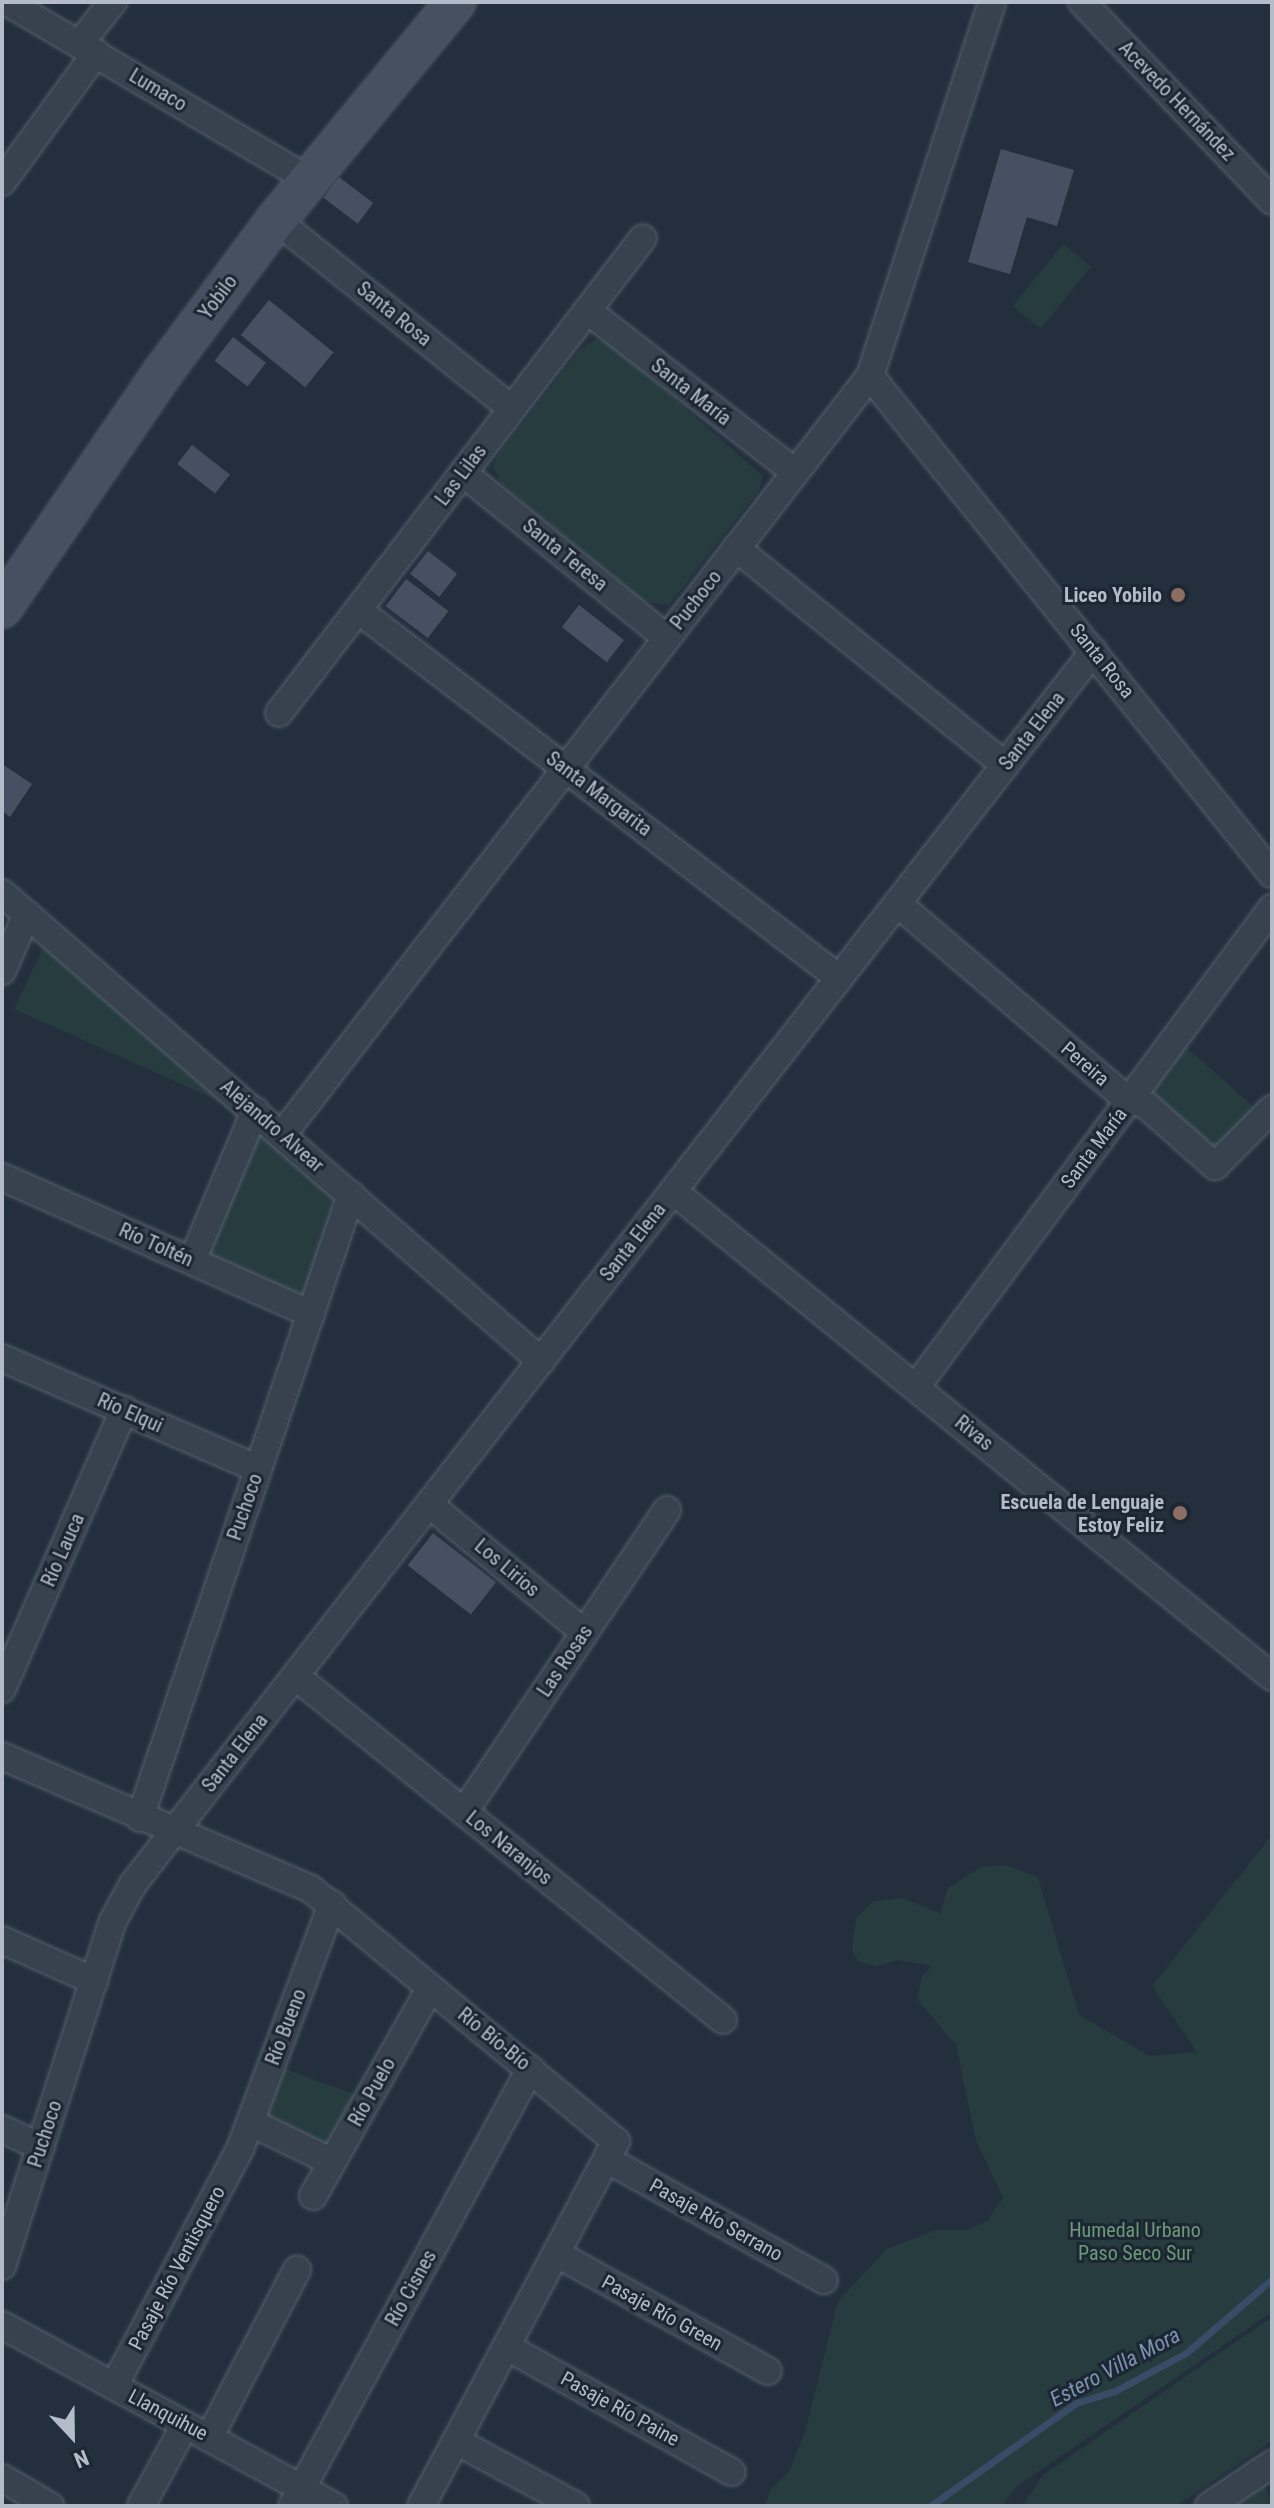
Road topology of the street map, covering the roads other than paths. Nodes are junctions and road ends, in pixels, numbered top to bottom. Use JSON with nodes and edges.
{"nodes":[{"id":1,"x":7,"y":2,"type":"edge"},
{"id":2,"x":113,"y":2,"type":"edge"},
{"id":3,"x":456,"y":2,"type":"edge"},
{"id":4,"x":992,"y":2,"type":"edge"},
{"id":5,"x":1082,"y":2,"type":"edge"},
{"id":6,"x":88,"y":48,"type":"junction"},
{"id":7,"x":309,"y":180,"type":"junction"},
{"id":8,"x":2,"y":182,"type":"edge"},
{"id":9,"x":1272,"y":201,"type":"edge"},
{"id":10,"x":276,"y":220,"type":"junction"},
{"id":11,"x":643,"y":238,"type":"dead end"},
{"id":12,"x":588,"y":311,"type":"junction"},
{"id":13,"x":870,"y":376,"type":"junction"},
{"id":14,"x":512,"y":409,"type":"junction"},
{"id":15,"x":795,"y":472,"type":"junction"},
{"id":16,"x":463,"y":473,"type":"junction"},
{"id":17,"x":736,"y":548,"type":"junction"},
{"id":18,"x":2,"y":608,"type":"edge"},
{"id":19,"x":358,"y":610,"type":"junction"},
{"id":20,"x":667,"y":638,"type":"junction"},
{"id":21,"x":1094,"y":651,"type":"junction"},
{"id":22,"x":279,"y":713,"type":"dead end"},
{"id":23,"x":1005,"y":765,"type":"junction"},
{"id":24,"x":566,"y":769,"type":"junction"},
{"id":25,"x":1272,"y":874,"type":"edge"},
{"id":26,"x":2,"y":893,"type":"edge"},
{"id":27,"x":897,"y":903,"type":"junction"},
{"id":28,"x":1272,"y":908,"type":"edge"},
{"id":29,"x":27,"y":914,"type":"junction"},
{"id":30,"x":2,"y":971,"type":"edge"},
{"id":31,"x":839,"y":978,"type":"junction"},
{"id":32,"x":1131,"y":1099,"type":"junction"},
{"id":33,"x":1272,"y":1109,"type":"edge"},
{"id":34,"x":255,"y":1111,"type":"junction"},
{"id":35,"x":282,"y":1135,"type":"junction"},
{"id":36,"x":2,"y":1177,"type":"edge"},
{"id":37,"x":673,"y":1191,"type":"junction"},
{"id":38,"x":351,"y":1195,"type":"junction"},
{"id":39,"x":192,"y":1261,"type":"junction"},
{"id":40,"x":311,"y":1314,"type":"junction"},
{"id":41,"x":2,"y":1358,"type":"edge"},
{"id":42,"x":541,"y":1361,"type":"junction"},
{"id":43,"x":916,"y":1387,"type":"junction"},
{"id":44,"x":124,"y":1410,"type":"junction"},
{"id":45,"x":258,"y":1469,"type":"junction"},
{"id":46,"x":429,"y":1504,"type":"junction"},
{"id":47,"x":667,"y":1510,"type":"dead end"},
{"id":48,"x":584,"y":1632,"type":"junction"},
{"id":49,"x":295,"y":1676,"type":"junction"},
{"id":50,"x":1272,"y":1677,"type":"edge"},
{"id":51,"x":2,"y":1689,"type":"edge"},
{"id":52,"x":2,"y":1756,"type":"edge"},
{"id":53,"x":464,"y":1812,"type":"junction"},
{"id":54,"x":140,"y":1818,"type":"junction"},
{"id":55,"x":172,"y":1833,"type":"junction"},
{"id":56,"x":332,"y":1904,"type":"junction"},
{"id":57,"x":2,"y":1940,"type":"edge"},
{"id":58,"x":94,"y":1981,"type":"junction"},
{"id":59,"x":430,"y":1988,"type":"junction"},
{"id":60,"x":723,"y":2020,"type":"dead end"},
{"id":61,"x":530,"y":2069,"type":"junction"},
{"id":62,"x":252,"y":2123,"type":"junction"},
{"id":63,"x":2,"y":2129,"type":"edge"},
{"id":64,"x":41,"y":2147,"type":"junction"},
{"id":65,"x":240,"y":2149,"type":"joint"},
{"id":66,"x":608,"y":2160,"type":"junction"},
{"id":67,"x":332,"y":2162,"type":"junction"},
{"id":68,"x":313,"y":2196,"type":"dead end"},
{"id":69,"x":557,"y":2254,"type":"junction"},
{"id":70,"x":2,"y":2266,"type":"edge"},
{"id":71,"x":297,"y":2270,"type":"dead end"},
{"id":72,"x":824,"y":2280,"type":"dead end"},
{"id":73,"x":2,"y":2325,"type":"edge"},
{"id":74,"x":507,"y":2347,"type":"junction"},
{"id":75,"x":768,"y":2371,"type":"dead end"},
{"id":76,"x":114,"y":2386,"type":"junction"},
{"id":77,"x":185,"y":2425,"type":"junction"},
{"id":78,"x":209,"y":2438,"type":"junction"},
{"id":79,"x":456,"y":2441,"type":"junction"},
{"id":80,"x":1271,"y":2468,"type":"edge"},
{"id":81,"x":732,"y":2472,"type":"dead end"},
{"id":82,"x":2,"y":2478,"type":"edge"},
{"id":83,"x":297,"y":2498,"type":"edge"},
{"id":84,"x":50,"y":2506,"type":"edge"},
{"id":85,"x":141,"y":2506,"type":"edge"},
{"id":86,"x":334,"y":2506,"type":"edge"},
{"id":87,"x":421,"y":2506,"type":"edge"},
{"id":88,"x":576,"y":2506,"type":"edge"},
{"id":89,"x":1209,"y":2506,"type":"edge"}],
"edges":[{"from":1,"to":6,"type":"street","name":"Lumaco"},
{"from":2,"to":6,"type":"street"},
{"from":3,"to":7,"type":"main road","name":"Yobilo"},
{"from":4,"to":13,"type":"street","name":"Puchoco"},
{"from":5,"to":9,"type":"street","name":"Acevedo Hernández"},
{"from":6,"to":7,"type":"street","name":"Lumaco"},
{"from":6,"to":8,"type":"street"},
{"from":7,"to":10,"type":"main road","name":"Yobilo"},
{"from":10,"to":14,"type":"street","name":"Santa Rosa"},
{"from":10,"to":18,"type":"main road","name":"Yobilo"},
{"from":11,"to":12,"type":"street","name":"Las Lilas"},
{"from":12,"to":14,"type":"street","name":"Las Lilas"},
{"from":12,"to":15,"type":"street","name":"Santa María"},
{"from":13,"to":15,"type":"street","name":"Puchoco"},
{"from":13,"to":21,"type":"street","name":"Santa Rosa"},
{"from":14,"to":16,"type":"street","name":"Las Lilas"},
{"from":15,"to":17,"type":"street","name":"Puchoco"},
{"from":16,"to":19,"type":"street","name":"Las Lilas"},
{"from":16,"to":20,"type":"street","name":"Santa Teresa"},
{"from":17,"to":20,"type":"street","name":"Puchoco"},
{"from":17,"to":23,"type":"street"},
{"from":19,"to":22,"type":"street","name":"Las Lilas"},
{"from":19,"to":24,"type":"street","name":"Santa Margarita"},
{"from":20,"to":24,"type":"street","name":"Puchoco"},
{"from":21,"to":23,"type":"street","name":"Santa Elena"},
{"from":21,"to":25,"type":"street","name":"Santa Rosa"},
{"from":23,"to":27,"type":"street","name":"Santa Elena"},
{"from":24,"to":31,"type":"street","name":"Santa Margarita"},
{"from":24,"to":35,"type":"street","name":"Puchoco"},
{"from":26,"to":29,"type":"street","name":"Alejandro Alvear"},
{"from":27,"to":31,"type":"street","name":"Santa Elena"},
{"from":27,"to":32,"type":"street","name":"Pereira"},
{"from":28,"to":32,"type":"street","name":"Santa María"},
{"from":29,"to":30,"type":"street"},
{"from":29,"to":34,"type":"street","name":"Alejandro Alvear"},
{"from":31,"to":37,"type":"street","name":"Santa Elena"},
{"from":32,"to":33,"type":"street","name":"Pereira"},
{"from":32,"to":43,"type":"street","name":"Santa María"},
{"from":34,"to":35,"type":"street","name":"Alejandro Alvear"},
{"from":34,"to":39,"type":"street"},
{"from":35,"to":38,"type":"street","name":"Alejandro Alvear"},
{"from":36,"to":39,"type":"street","name":"Río Toltén"},
{"from":37,"to":42,"type":"street","name":"Santa Elena"},
{"from":37,"to":43,"type":"street","name":"Rivas"},
{"from":38,"to":40,"type":"street","name":"Puchoco"},
{"from":38,"to":42,"type":"street","name":"Alejandro Alvear"},
{"from":39,"to":40,"type":"street","name":"Río Toltén"},
{"from":40,"to":45,"type":"street","name":"Puchoco"},
{"from":41,"to":44,"type":"street","name":"Río Elqui"},
{"from":42,"to":46,"type":"street","name":"Santa Elena"},
{"from":43,"to":50,"type":"street","name":"Rivas"},
{"from":44,"to":45,"type":"street","name":"Río Elqui"},
{"from":44,"to":51,"type":"street","name":"Río Lauca"},
{"from":45,"to":54,"type":"street","name":"Puchoco"},
{"from":46,"to":48,"type":"street","name":"Los Lirios"},
{"from":46,"to":49,"type":"street","name":"Santa Elena"},
{"from":47,"to":48,"type":"street","name":"Las Rosas"},
{"from":48,"to":53,"type":"street","name":"Las Rosas"},
{"from":49,"to":53,"type":"street","name":"Los Naranjos"},
{"from":49,"to":55,"type":"street","name":"Santa Elena"},
{"from":52,"to":54,"type":"street","name":"Río Bío-Bío"},
{"from":53,"to":60,"type":"street","name":"Los Naranjos"},
{"from":54,"to":55,"type":"street","name":"Río Bío-Bío"},
{"from":55,"to":56,"type":"street","name":"Río Bío-Bío"},
{"from":55,"to":58,"type":"street","name":"Puchoco"},
{"from":56,"to":59,"type":"street","name":"Río Bío-Bío"},
{"from":56,"to":62,"type":"street","name":"Río Bueno"},
{"from":57,"to":58,"type":"street"},
{"from":58,"to":64,"type":"street","name":"Puchoco"},
{"from":59,"to":61,"type":"street","name":"Río Bío-Bío"},
{"from":59,"to":67,"type":"street","name":"Río Puelo"},
{"from":61,"to":66,"type":"street","name":"Río Bío-Bío"},
{"from":61,"to":83,"type":"street","name":"Río Cisnes"},
{"from":62,"to":65,"type":"street","name":"Río Bueno"},
{"from":62,"to":67,"type":"street"},
{"from":63,"to":64,"type":"street"},
{"from":64,"to":70,"type":"street","name":"Puchoco"},
{"from":65,"to":76,"type":"street","name":"Pasaje Río Ventisquero"},
{"from":66,"to":69,"type":"street"},
{"from":66,"to":72,"type":"street","name":"Pasaje Río Serrano"},
{"from":67,"to":68,"type":"street","name":"Río Puelo"},
{"from":69,"to":74,"type":"street"},
{"from":69,"to":75,"type":"street","name":"Pasaje Río Green"},
{"from":71,"to":78,"type":"street"},
{"from":73,"to":76,"type":"street","name":"Llanquihue"},
{"from":74,"to":79,"type":"street"},
{"from":74,"to":81,"type":"street","name":"Pasaje Río Paine"},
{"from":76,"to":77,"type":"street","name":"Llanquihue"},
{"from":77,"to":78,"type":"street","name":"Llanquihue"},
{"from":77,"to":85,"type":"street"},
{"from":78,"to":83,"type":"street","name":"Llanquihue"},
{"from":79,"to":87,"type":"street"},
{"from":79,"to":88,"type":"street"},
{"from":80,"to":89,"type":"street"},
{"from":82,"to":84,"type":"street"},
{"from":83,"to":86,"type":"street","name":"Llanquihue"}]}
